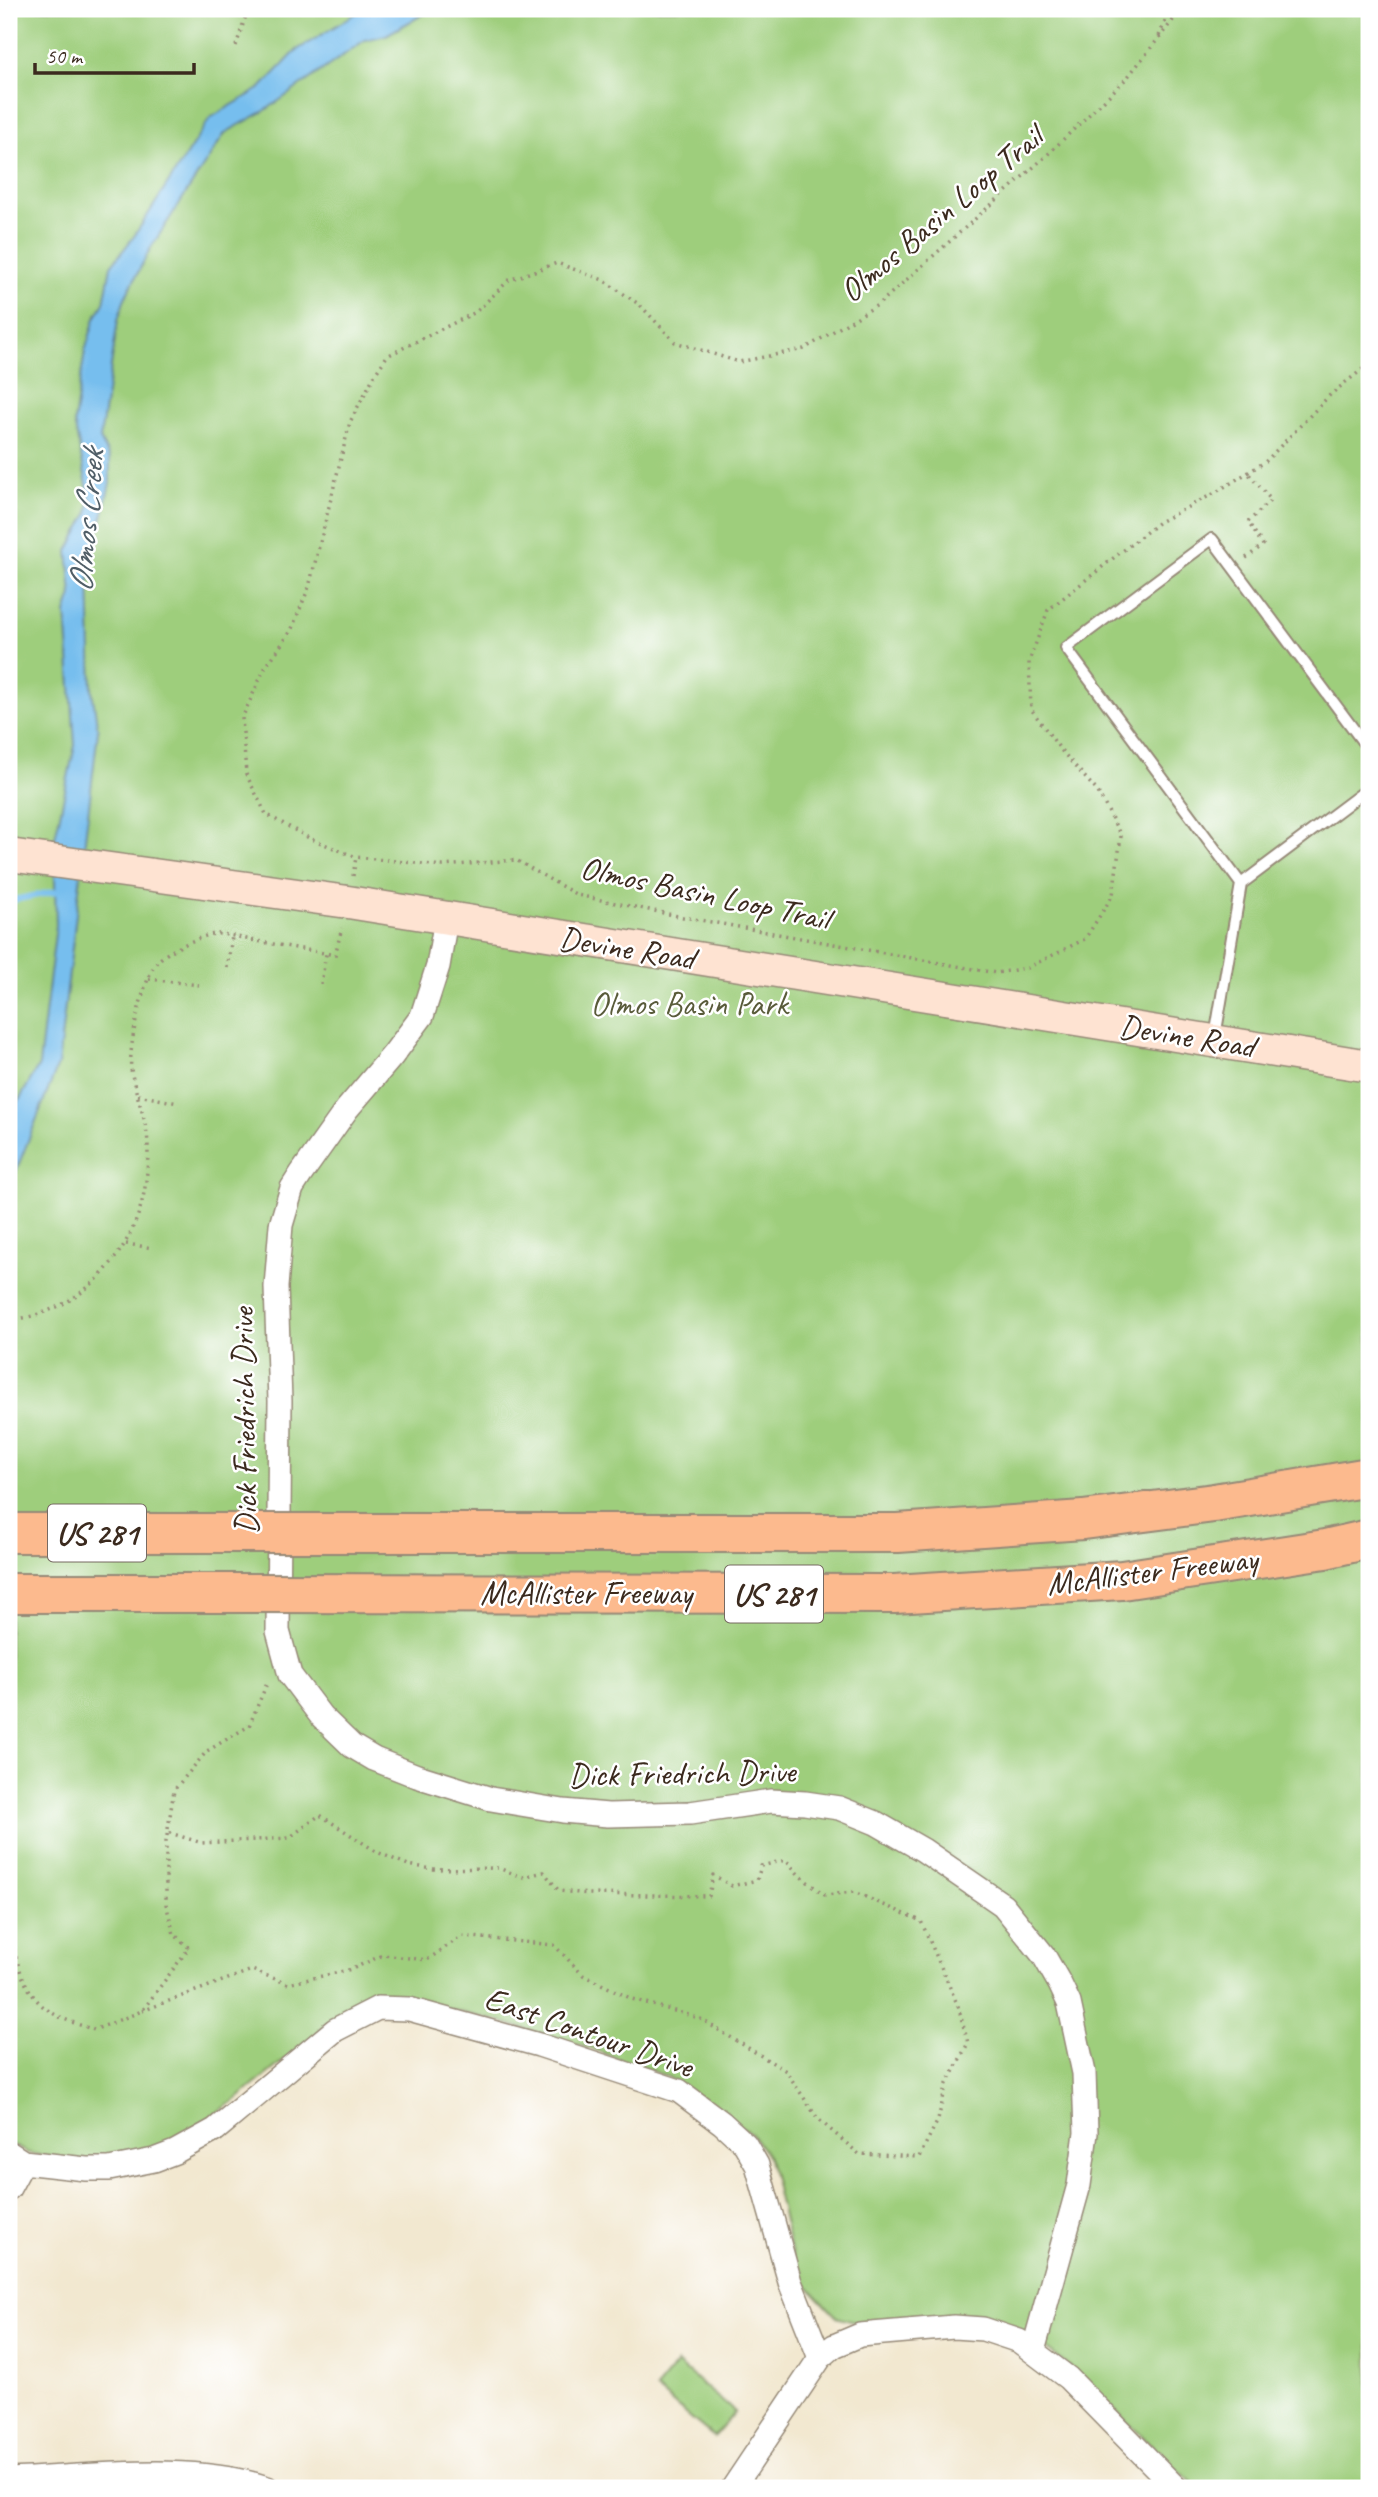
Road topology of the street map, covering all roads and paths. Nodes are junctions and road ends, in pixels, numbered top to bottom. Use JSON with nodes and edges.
{"nodes":[{"id":1,"x":248,"y":9,"type":"edge"},
{"id":2,"x":1170,"y":9,"type":"edge"},
{"id":3,"x":1182,"y":9,"type":"edge"},
{"id":4,"x":1157,"y":41,"type":"junction"},
{"id":5,"x":236,"y":46,"type":"dead end"},
{"id":6,"x":1369,"y":364,"type":"edge"},
{"id":7,"x":1248,"y":472,"type":"junction"},
{"id":8,"x":1234,"y":568,"type":"junction"},
{"id":9,"x":1369,"y":750,"type":"edge"},
{"id":10,"x":1369,"y":788,"type":"edge"},
{"id":11,"x":18,"y":856,"type":"edge"},
{"id":12,"x":1241,"y":884,"type":"junction"},
{"id":13,"x":348,"y":902,"type":"junction"},
{"id":14,"x":446,"y":919,"type":"junction"},
{"id":15,"x":232,"y":937,"type":"junction"},
{"id":16,"x":326,"y":954,"type":"junction"},
{"id":17,"x":227,"y":968,"type":"dead end"},
{"id":18,"x":149,"y":979,"type":"junction"},
{"id":19,"x":321,"y":984,"type":"dead end"},
{"id":20,"x":199,"y":985,"type":"dead end"},
{"id":21,"x":1214,"y":1040,"type":"junction"},
{"id":22,"x":1369,"y":1066,"type":"edge"},
{"id":23,"x":138,"y":1095,"type":"junction"},
{"id":24,"x":178,"y":1103,"type":"dead end"},
{"id":25,"x":126,"y":1244,"type":"junction"},
{"id":26,"x":153,"y":1248,"type":"dead end"},
{"id":27,"x":9,"y":1320,"type":"edge"},
{"id":28,"x":1369,"y":1477,"type":"edge"},
{"id":29,"x":9,"y":1534,"type":"edge"},
{"id":30,"x":1369,"y":1539,"type":"edge"},
{"id":31,"x":9,"y":1593,"type":"edge"},
{"id":32,"x":278,"y":1631,"type":"junction"},
{"id":33,"x":167,"y":1832,"type":"junction"},
{"id":34,"x":9,"y":1908,"type":"edge"},
{"id":35,"x":142,"y":2011,"type":"junction"},
{"id":36,"x":16,"y":2158,"type":"edge"},
{"id":37,"x":9,"y":2188,"type":"edge"},
{"id":38,"x":1033,"y":2351,"type":"junction"},
{"id":39,"x":820,"y":2358,"type":"junction"},
{"id":40,"x":9,"y":2480,"type":"edge"},
{"id":41,"x":267,"y":2488,"type":"edge"},
{"id":42,"x":733,"y":2488,"type":"edge"},
{"id":43,"x":1176,"y":2488,"type":"edge"}],
"edges":[{"from":1,"to":5,"type":"path"},
{"from":2,"to":4,"type":"path"},
{"from":3,"to":4,"type":"path","name":"Olmos Basin Loop Trail"},
{"from":4,"to":7,"type":"path","name":"Olmos Basin Loop Trail"},
{"from":6,"to":7,"type":"path","name":"Olmos Basin Loop Trail"},
{"from":7,"to":8,"type":"path"},
{"from":8,"to":9,"type":"lane"},
{"from":8,"to":12,"type":"lane"},
{"from":10,"to":12,"type":"lane"},
{"from":11,"to":13,"type":"street","name":"Devine Road"},
{"from":12,"to":21,"type":"lane"},
{"from":13,"to":14,"type":"street","name":"Devine Road"},
{"from":13,"to":16,"type":"path"},
{"from":14,"to":21,"type":"street","name":"Devine Road"},
{"from":14,"to":32,"type":"street","name":"Dick Friedrich Drive"},
{"from":15,"to":16,"type":"path"},
{"from":15,"to":17,"type":"path"},
{"from":15,"to":18,"type":"path"},
{"from":16,"to":19,"type":"path"},
{"from":18,"to":20,"type":"path"},
{"from":18,"to":23,"type":"path"},
{"from":21,"to":22,"type":"street","name":"Devine Road"},
{"from":23,"to":24,"type":"path"},
{"from":23,"to":25,"type":"path"},
{"from":25,"to":26,"type":"path"},
{"from":25,"to":27,"type":"path"},
{"from":28,"to":29,"type":"highway","name":"McAllister Freeway","number":"US 281","bridge":true},
{"from":30,"to":31,"type":"highway","name":"McAllister Freeway","number":"US 281","bridge":true},
{"from":32,"to":33,"type":"path"},
{"from":32,"to":38,"type":"street","name":"Dick Friedrich Drive"},
{"from":33,"to":35,"type":"path"},
{"from":33,"to":35,"type":"path"},
{"from":34,"to":35,"type":"path"},
{"from":36,"to":37,"type":"street"},
{"from":36,"to":39,"type":"street","name":"East Contour Drive"},
{"from":38,"to":39,"type":"street"},
{"from":38,"to":43,"type":"street"},
{"from":39,"to":42,"type":"street"},
{"from":40,"to":41,"type":"street"}]}
